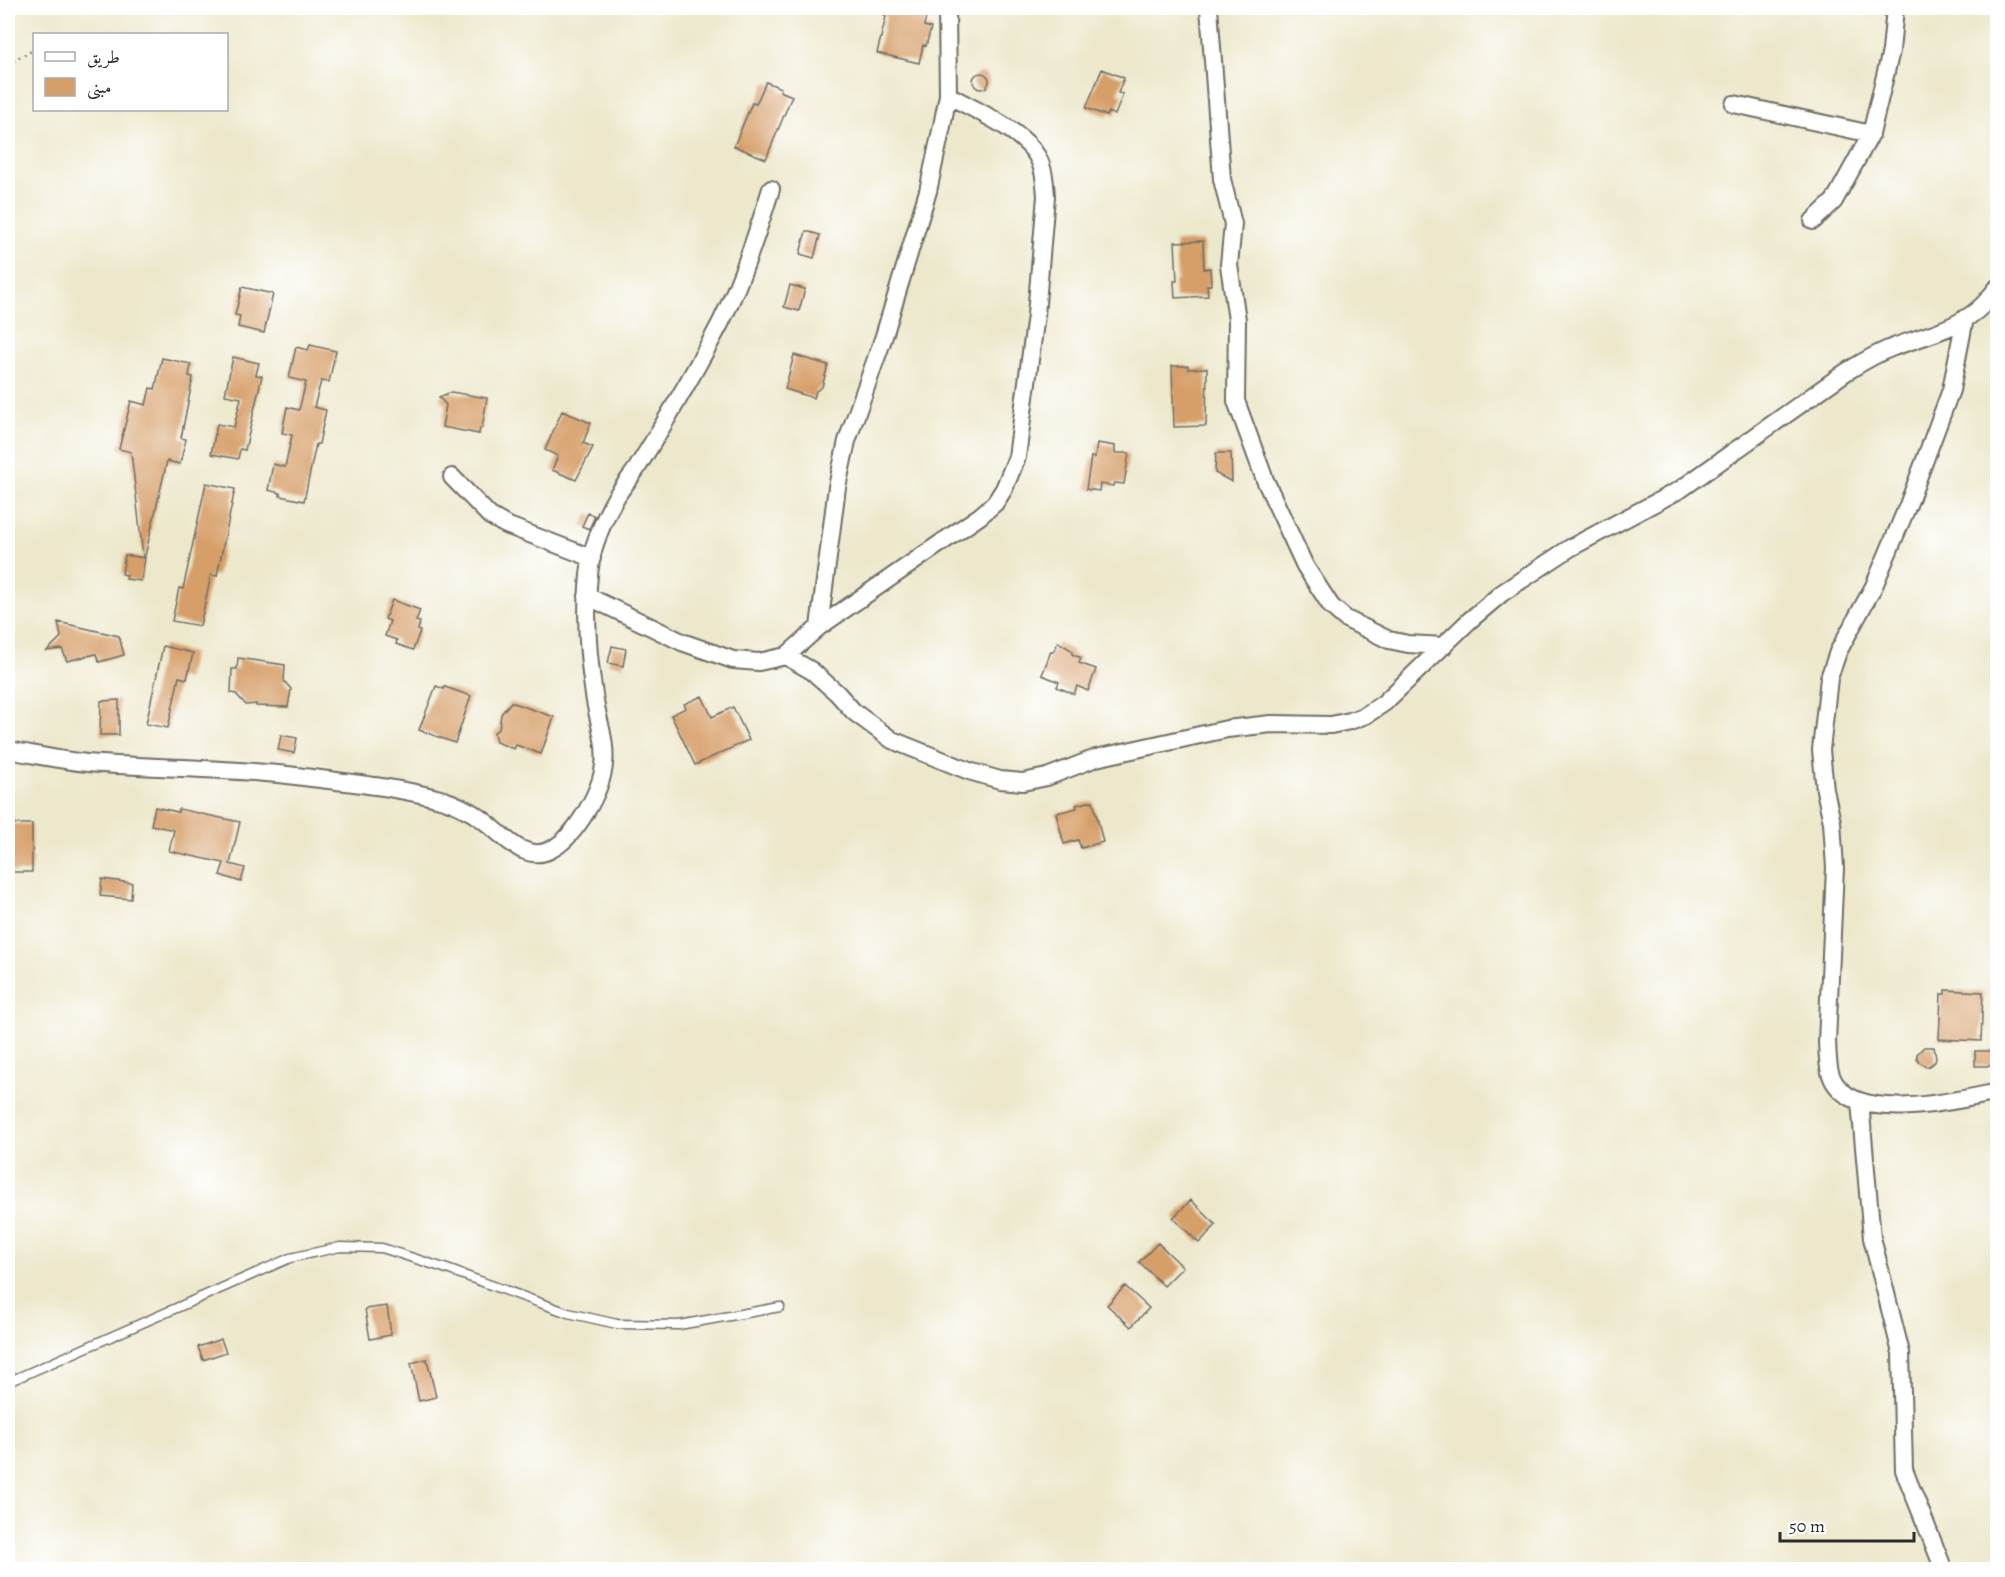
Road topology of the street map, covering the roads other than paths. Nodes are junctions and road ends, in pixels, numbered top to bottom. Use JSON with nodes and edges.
{"nodes":[{"id":1,"x":947,"y":8,"type":"edge"},
{"id":2,"x":1209,"y":8,"type":"edge"},
{"id":3,"x":1895,"y":8,"type":"edge"},
{"id":4,"x":948,"y":95,"type":"junction"},
{"id":5,"x":1734,"y":104,"type":"dead end"},
{"id":6,"x":1871,"y":134,"type":"junction"},
{"id":7,"x":771,"y":189,"type":"dead end"},
{"id":8,"x":1813,"y":221,"type":"dead end"},
{"id":9,"x":1998,"y":287,"type":"edge"},
{"id":10,"x":1965,"y":318,"type":"junction"},
{"id":11,"x":452,"y":477,"type":"dead end"},
{"id":12,"x":592,"y":558,"type":"junction"},
{"id":13,"x":587,"y":596,"type":"junction"},
{"id":14,"x":819,"y":627,"type":"junction"},
{"id":15,"x":1444,"y":646,"type":"junction"},
{"id":16,"x":786,"y":656,"type":"junction"},
{"id":17,"x":8,"y":750,"type":"edge"},
{"id":18,"x":1998,"y":1092,"type":"edge"},
{"id":19,"x":1860,"y":1102,"type":"junction"},
{"id":20,"x":780,"y":1307,"type":"dead end"},
{"id":21,"x":8,"y":1382,"type":"edge"},
{"id":22,"x":1944,"y":1569,"type":"edge"}],
"edges":[{"from":1,"to":4,"type":"street"},
{"from":2,"to":15,"type":"street"},
{"from":3,"to":6,"type":"street"},
{"from":4,"to":14,"type":"street"},
{"from":4,"to":14,"type":"street"},
{"from":5,"to":6,"type":"street"},
{"from":6,"to":8,"type":"street"},
{"from":7,"to":12,"type":"street"},
{"from":9,"to":10,"type":"street"},
{"from":10,"to":15,"type":"street"},
{"from":10,"to":19,"type":"street"},
{"from":11,"to":12,"type":"street"},
{"from":12,"to":13,"type":"street"},
{"from":13,"to":16,"type":"street"},
{"from":13,"to":17,"type":"street"},
{"from":14,"to":16,"type":"street"},
{"from":15,"to":16,"type":"street"},
{"from":18,"to":19,"type":"street"},
{"from":19,"to":22,"type":"street"},
{"from":20,"to":21,"type":"lane"}]}
